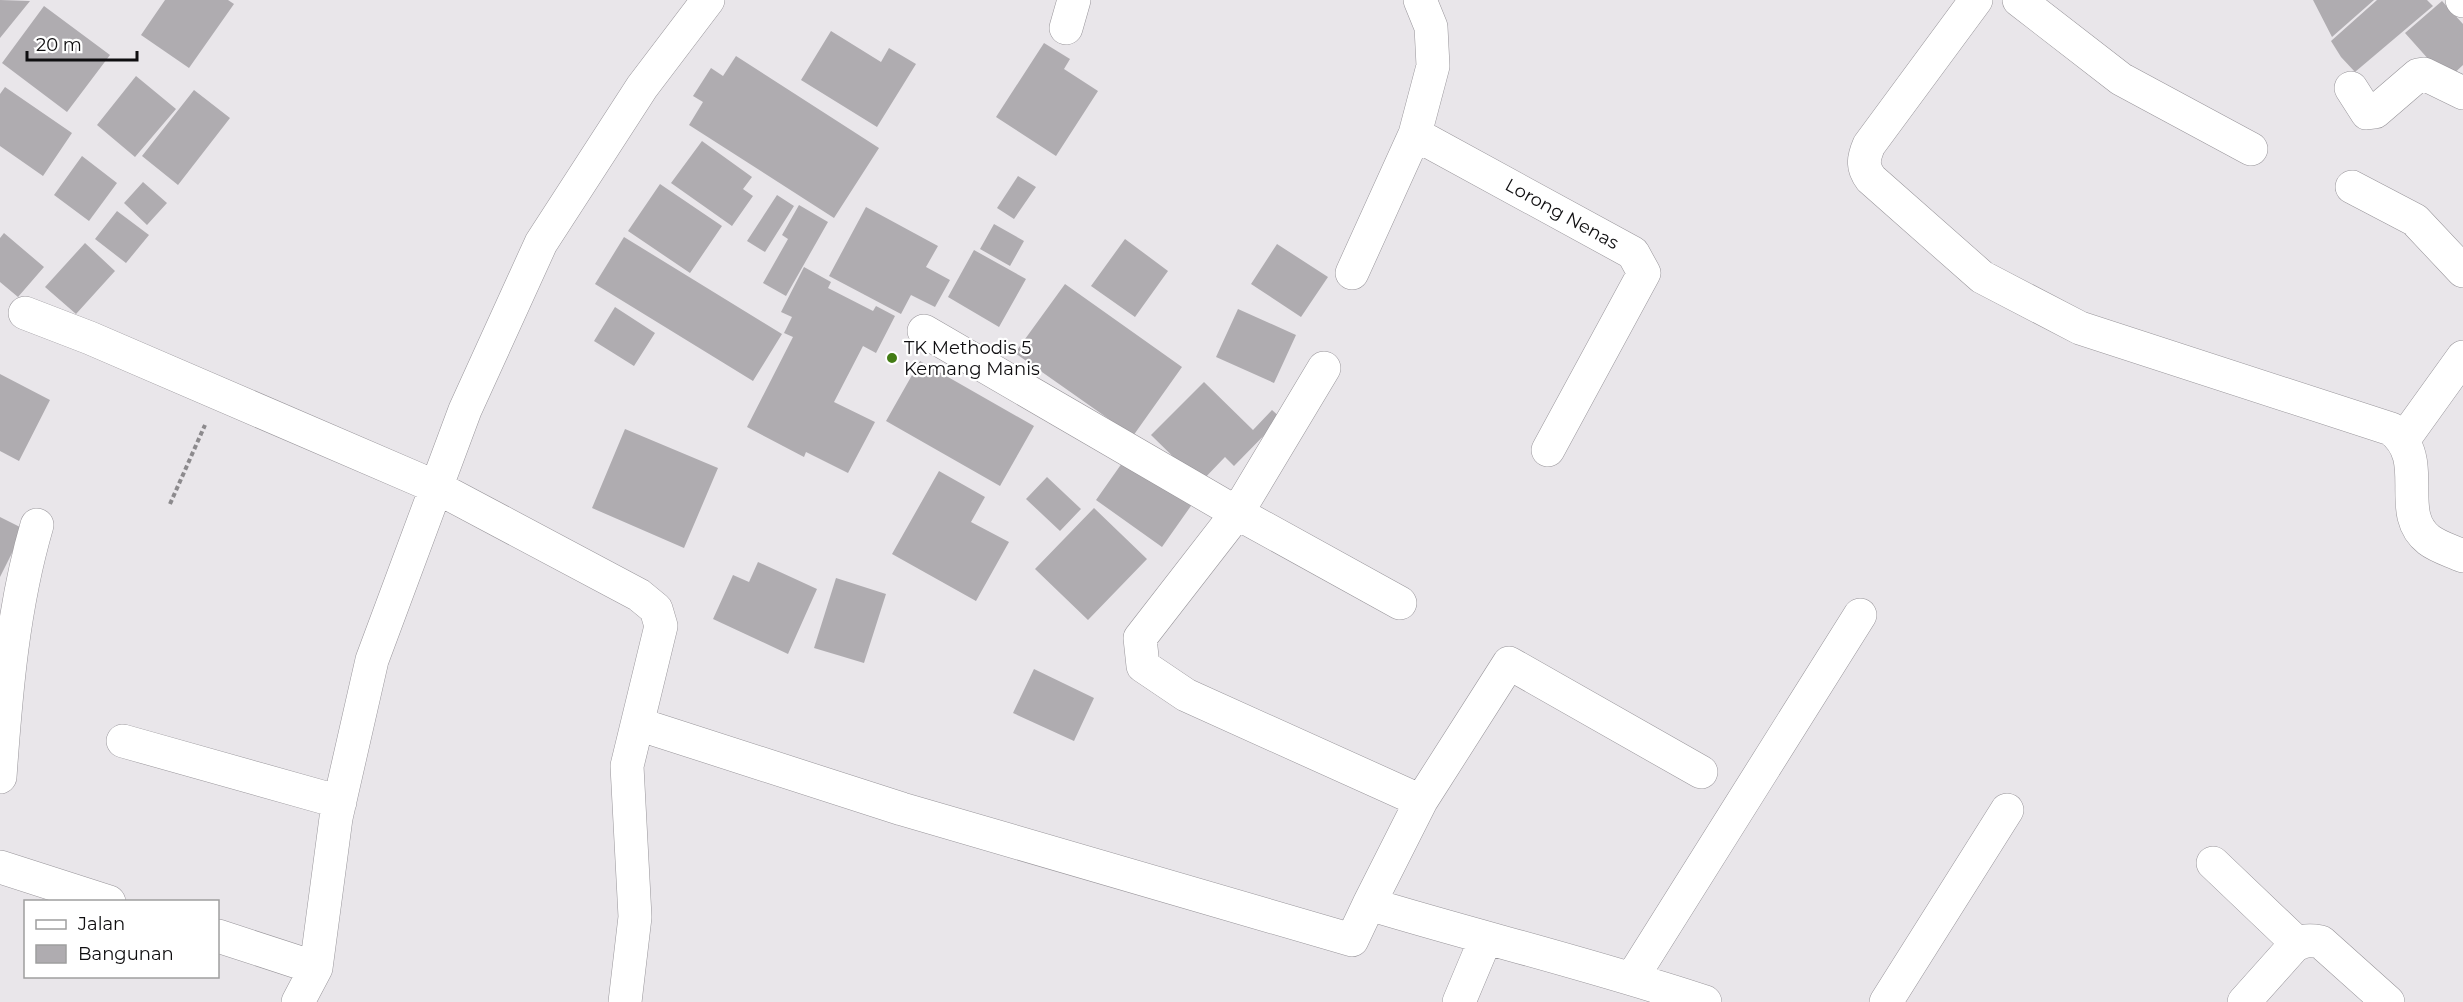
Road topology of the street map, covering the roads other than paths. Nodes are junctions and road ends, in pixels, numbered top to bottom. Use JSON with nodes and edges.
{"nodes":[{"id":1,"x":708,"y":0,"type":"edge"},
{"id":2,"x":1420,"y":0,"type":"edge"},
{"id":3,"x":1976,"y":0,"type":"edge"},
{"id":4,"x":2019,"y":0,"type":"edge"},
{"id":5,"x":2351,"y":88,"type":"dead end"},
{"id":6,"x":2463,"y":93,"type":"edge"},
{"id":7,"x":1415,"y":134,"type":"junction"},
{"id":8,"x":2251,"y":149,"type":"dead end"},
{"id":9,"x":2352,"y":187,"type":"dead end"},
{"id":10,"x":2463,"y":271,"type":"edge"},
{"id":11,"x":1352,"y":273,"type":"dead end"},
{"id":12,"x":25,"y":313,"type":"dead end"},
{"id":13,"x":924,"y":331,"type":"dead end"},
{"id":14,"x":2463,"y":357,"type":"edge"},
{"id":15,"x":1324,"y":368,"type":"dead end"},
{"id":16,"x":2404,"y":439,"type":"junction"},
{"id":17,"x":1548,"y":450,"type":"dead end"},
{"id":18,"x":436,"y":488,"type":"junction"},
{"id":19,"x":1238,"y":513,"type":"junction"},
{"id":20,"x":37,"y":525,"type":"dead end"},
{"id":21,"x":2463,"y":556,"type":"edge"},
{"id":22,"x":1400,"y":603,"type":"dead end"},
{"id":23,"x":1860,"y":615,"type":"dead end"},
{"id":24,"x":638,"y":724,"type":"junction"},
{"id":25,"x":123,"y":741,"type":"dead end"},
{"id":26,"x":1701,"y":772,"type":"dead end"},
{"id":27,"x":0,"y":777,"type":"edge"},
{"id":28,"x":1421,"y":801,"type":"junction"},
{"id":29,"x":340,"y":802,"type":"junction"},
{"id":30,"x":2007,"y":810,"type":"dead end"},
{"id":31,"x":2213,"y":863,"type":"dead end"},
{"id":32,"x":0,"y":867,"type":"edge"},
{"id":33,"x":103,"y":900,"type":"edge"},
{"id":34,"x":1369,"y":904,"type":"junction"},
{"id":35,"x":219,"y":936,"type":"edge"},
{"id":36,"x":1485,"y":940,"type":"junction"},
{"id":37,"x":2298,"y":944,"type":"junction"},
{"id":38,"x":316,"y":968,"type":"junction"},
{"id":39,"x":1632,"y":978,"type":"junction"},
{"id":40,"x":298,"y":1002,"type":"edge"},
{"id":41,"x":625,"y":1002,"type":"edge"},
{"id":42,"x":1459,"y":1002,"type":"edge"},
{"id":43,"x":1705,"y":1002,"type":"edge"},
{"id":44,"x":1886,"y":1002,"type":"edge"},
{"id":45,"x":2244,"y":1002,"type":"edge"},
{"id":46,"x":2388,"y":1002,"type":"edge"}],
"edges":[{"from":1,"to":18,"type":"street"},
{"from":2,"to":7,"type":"street"},
{"from":3,"to":16,"type":"street"},
{"from":4,"to":8,"type":"street"},
{"from":5,"to":6,"type":"street"},
{"from":7,"to":11,"type":"street"},
{"from":7,"to":17,"type":"street","name":"Lorong Nenas"},
{"from":9,"to":10,"type":"street"},
{"from":12,"to":18,"type":"street"},
{"from":13,"to":19,"type":"street"},
{"from":14,"to":16,"type":"street"},
{"from":15,"to":19,"type":"street"},
{"from":16,"to":21,"type":"street"},
{"from":18,"to":24,"type":"street"},
{"from":18,"to":29,"type":"street"},
{"from":19,"to":22,"type":"street"},
{"from":19,"to":28,"type":"street"},
{"from":20,"to":27,"type":"street"},
{"from":23,"to":39,"type":"street"},
{"from":24,"to":34,"type":"street"},
{"from":24,"to":41,"type":"street"},
{"from":25,"to":29,"type":"street"},
{"from":26,"to":28,"type":"street"},
{"from":28,"to":34,"type":"street"},
{"from":29,"to":38,"type":"street"},
{"from":30,"to":44,"type":"street"},
{"from":31,"to":37,"type":"street"},
{"from":32,"to":33,"type":"street"},
{"from":34,"to":36,"type":"street"},
{"from":35,"to":38,"type":"street"},
{"from":36,"to":39,"type":"street"},
{"from":36,"to":42,"type":"street"},
{"from":37,"to":45,"type":"street"},
{"from":37,"to":46,"type":"street"},
{"from":38,"to":40,"type":"street"},
{"from":39,"to":43,"type":"street"}]}
